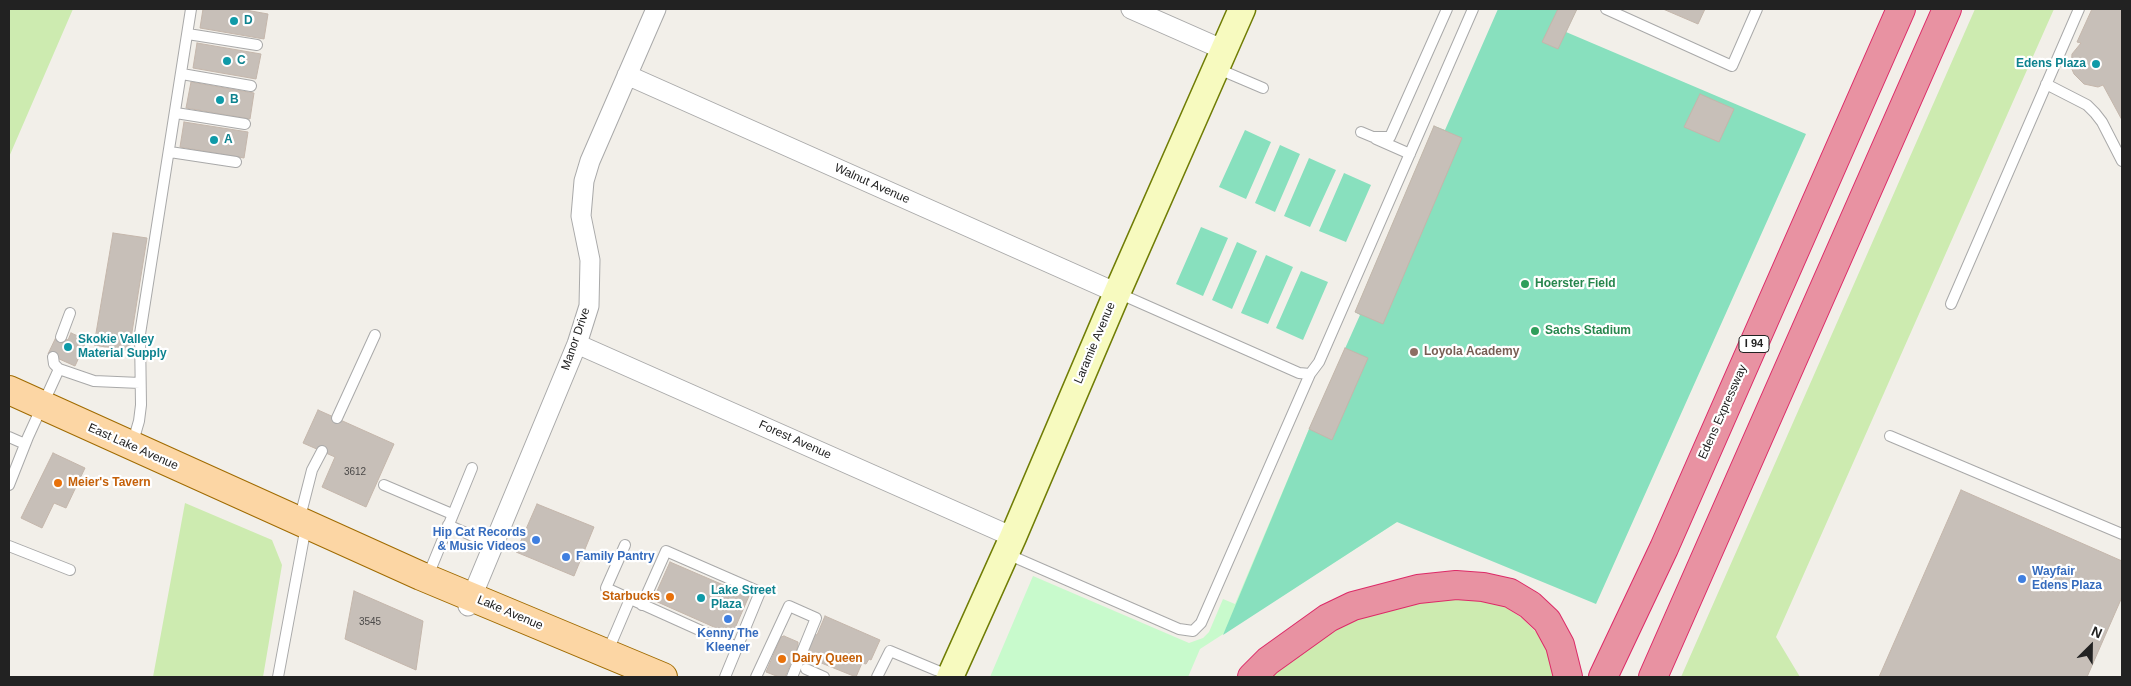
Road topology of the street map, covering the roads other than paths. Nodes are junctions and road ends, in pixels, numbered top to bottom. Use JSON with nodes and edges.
{"nodes":[{"id":1,"x":192,"y":9,"type":"edge"},
{"id":2,"x":656,"y":9,"type":"edge"},
{"id":3,"x":1131,"y":9,"type":"edge"},
{"id":4,"x":1242,"y":9,"type":"edge"},
{"id":5,"x":1447,"y":9,"type":"edge"},
{"id":6,"x":1473,"y":9,"type":"edge"},
{"id":7,"x":1606,"y":9,"type":"edge"},
{"id":8,"x":1757,"y":9,"type":"edge"},
{"id":9,"x":1901,"y":9,"type":"edge"},
{"id":10,"x":1947,"y":9,"type":"edge"},
{"id":11,"x":2080,"y":9,"type":"edge"},
{"id":12,"x":188,"y":34,"type":"junction"},
{"id":13,"x":257,"y":45,"type":"dead end"},
{"id":14,"x":1220,"y":59,"type":"junction"},
{"id":15,"x":182,"y":74,"type":"junction"},
{"id":16,"x":627,"y":75,"type":"junction"},
{"id":17,"x":2046,"y":84,"type":"junction"},
{"id":18,"x":251,"y":86,"type":"dead end"},
{"id":19,"x":1263,"y":88,"type":"dead end"},
{"id":20,"x":176,"y":113,"type":"junction"},
{"id":21,"x":245,"y":124,"type":"dead end"},
{"id":22,"x":1361,"y":132,"type":"dead end"},
{"id":23,"x":1373,"y":137,"type":"junction"},
{"id":24,"x":170,"y":152,"type":"junction"},
{"id":25,"x":1409,"y":157,"type":"junction"},
{"id":26,"x":2122,"y":161,"type":"edge"},
{"id":27,"x":236,"y":162,"type":"dead end"},
{"id":28,"x":1117,"y":293,"type":"junction"},
{"id":29,"x":1951,"y":304,"type":"dead end"},
{"id":30,"x":70,"y":314,"type":"dead end"},
{"id":31,"x":375,"y":335,"type":"dead end"},
{"id":32,"x":61,"y":337,"type":"dead end"},
{"id":33,"x":577,"y":344,"type":"junction"},
{"id":34,"x":53,"y":357,"type":"dead end"},
{"id":35,"x":59,"y":369,"type":"junction"},
{"id":36,"x":1310,"y":374,"type":"junction"},
{"id":37,"x":140,"y":383,"type":"junction"},
{"id":38,"x":9,"y":390,"type":"edge"},
{"id":39,"x":42,"y":406,"type":"junction"},
{"id":40,"x":336,"y":418,"type":"dead end"},
{"id":41,"x":1890,"y":436,"type":"dead end"},
{"id":42,"x":9,"y":437,"type":"edge"},
{"id":43,"x":25,"y":444,"type":"junction"},
{"id":44,"x":132,"y":446,"type":"junction"},
{"id":45,"x":322,"y":451,"type":"dead end"},
{"id":46,"x":472,"y":468,"type":"dead end"},
{"id":47,"x":9,"y":485,"type":"edge"},
{"id":48,"x":384,"y":485,"type":"dead end"},
{"id":49,"x":258,"y":504,"type":"joint"},
{"id":50,"x":452,"y":514,"type":"junction"},
{"id":51,"x":302,"y":523,"type":"junction"},
{"id":52,"x":448,"y":525,"type":"junction"},
{"id":53,"x":2122,"y":534,"type":"edge"},
{"id":54,"x":625,"y":544,"type":"dead end"},
{"id":55,"x":494,"y":545,"type":"junction"},
{"id":56,"x":1009,"y":545,"type":"junction"},
{"id":57,"x":9,"y":546,"type":"edge"},
{"id":58,"x":358,"y":548,"type":"junction"},
{"id":59,"x":70,"y":570,"type":"dead end"},
{"id":60,"x":427,"y":578,"type":"junction"},
{"id":61,"x":630,"y":599,"type":"junction"},
{"id":62,"x":470,"y":601,"type":"junction"},
{"id":63,"x":642,"y":605,"type":"junction"},
{"id":64,"x":737,"y":647,"type":"junction"},
{"id":65,"x":612,"y":665,"type":"edge"},
{"id":66,"x":806,"y":669,"type":"dead end"},
{"id":67,"x":278,"y":677,"type":"edge"},
{"id":68,"x":663,"y":677,"type":"edge"},
{"id":69,"x":725,"y":677,"type":"edge"},
{"id":70,"x":756,"y":677,"type":"edge"},
{"id":71,"x":792,"y":677,"type":"edge"},
{"id":72,"x":824,"y":677,"type":"edge"},
{"id":73,"x":878,"y":677,"type":"edge"},
{"id":74,"x":950,"y":677,"type":"edge"},
{"id":75,"x":1252,"y":677,"type":"edge"},
{"id":76,"x":1568,"y":677,"type":"edge"},
{"id":77,"x":1603,"y":677,"type":"edge"},
{"id":78,"x":1653,"y":677,"type":"edge"}],
"edges":[{"from":1,"to":12,"type":"lane"},
{"from":2,"to":16,"type":"street","name":"Manor Drive"},
{"from":3,"to":14,"type":"street"},
{"from":4,"to":14,"type":"street","name":"Laramie Avenue"},
{"from":5,"to":23,"type":"lane"},
{"from":6,"to":25,"type":"lane"},
{"from":7,"to":8,"type":"lane"},
{"from":9,"to":77,"type":"highway","name":"Edens Expressway","number":"I 94"},
{"from":10,"to":78,"type":"highway"},
{"from":11,"to":17,"type":"lane"},
{"from":12,"to":13,"type":"lane"},
{"from":12,"to":15,"type":"lane"},
{"from":14,"to":19,"type":"lane"},
{"from":14,"to":28,"type":"street","name":"Laramie Avenue"},
{"from":15,"to":18,"type":"lane"},
{"from":15,"to":20,"type":"lane"},
{"from":16,"to":28,"type":"street","name":"Walnut Avenue"},
{"from":16,"to":33,"type":"street","name":"Manor Drive"},
{"from":17,"to":26,"type":"lane"},
{"from":17,"to":29,"type":"lane"},
{"from":20,"to":21,"type":"lane"},
{"from":20,"to":24,"type":"lane"},
{"from":22,"to":23,"type":"lane"},
{"from":23,"to":25,"type":"lane"},
{"from":24,"to":27,"type":"lane"},
{"from":24,"to":37,"type":"lane"},
{"from":25,"to":36,"type":"lane"},
{"from":28,"to":36,"type":"lane"},
{"from":28,"to":56,"type":"street","name":"Laramie Avenue"},
{"from":30,"to":32,"type":"lane"},
{"from":31,"to":40,"type":"lane"},
{"from":33,"to":55,"type":"street","name":"Manor Drive"},
{"from":33,"to":56,"type":"street","name":"Forest Avenue"},
{"from":34,"to":35,"type":"lane"},
{"from":35,"to":37,"type":"lane"},
{"from":35,"to":39,"type":"lane"},
{"from":36,"to":56,"type":"lane"},
{"from":37,"to":44,"type":"lane"},
{"from":38,"to":39,"type":"main road","name":"East Lake Avenue"},
{"from":39,"to":43,"type":"lane"},
{"from":39,"to":44,"type":"main road","name":"East Lake Avenue"},
{"from":41,"to":53,"type":"lane"},
{"from":42,"to":43,"type":"lane"},
{"from":43,"to":47,"type":"lane"},
{"from":44,"to":49,"type":"main road","name":"East Lake Avenue"},
{"from":45,"to":51,"type":"lane"},
{"from":46,"to":50,"type":"lane"},
{"from":48,"to":50,"type":"lane"},
{"from":49,"to":51,"type":"main road","name":"Lake Avenue"},
{"from":50,"to":52,"type":"lane"},
{"from":51,"to":58,"type":"main road","name":"Lake Avenue"},
{"from":51,"to":67,"type":"lane"},
{"from":52,"to":55,"type":"lane"},
{"from":52,"to":60,"type":"lane"},
{"from":54,"to":61,"type":"lane"},
{"from":55,"to":62,"type":"street","name":"Manor Drive"},
{"from":56,"to":74,"type":"street","name":"Laramie Avenue"},
{"from":57,"to":59,"type":"lane"},
{"from":58,"to":60,"type":"main road","name":"Lake Avenue"},
{"from":58,"to":62,"type":"main road","name":"Lake Avenue"},
{"from":60,"to":62,"type":"main road","name":"Lake Avenue"},
{"from":61,"to":63,"type":"lane"},
{"from":61,"to":65,"type":"lane"},
{"from":62,"to":65,"type":"main road","name":"Lake Avenue"},
{"from":63,"to":64,"type":"lane"},
{"from":63,"to":64,"type":"lane"},
{"from":64,"to":69,"type":"lane"},
{"from":65,"to":68,"type":"main road","name":"Lake Avenue"},
{"from":66,"to":72,"type":"lane"},
{"from":70,"to":71,"type":"lane"},
{"from":73,"to":74,"type":"lane"},
{"from":75,"to":76,"type":"highway"}]}
